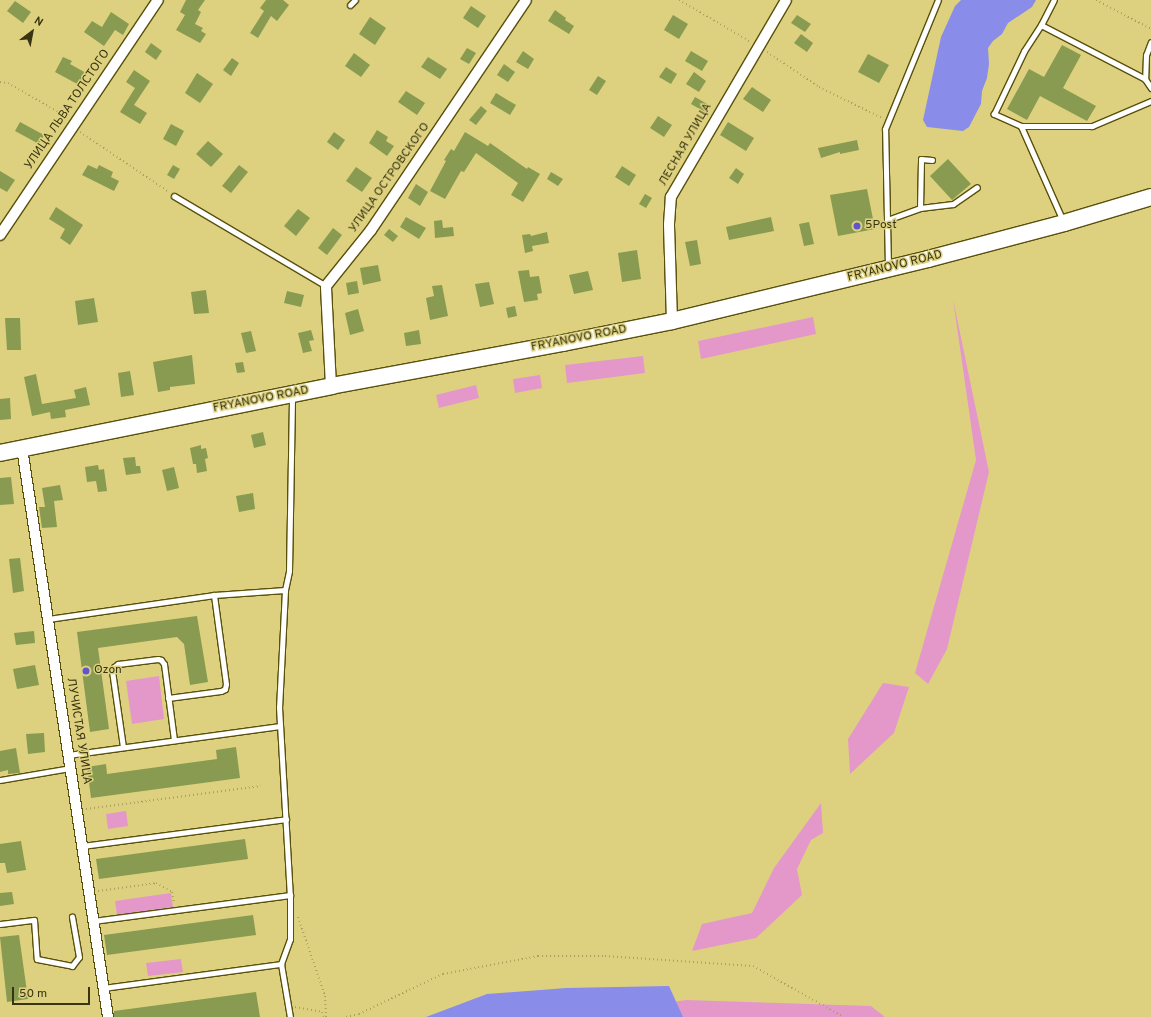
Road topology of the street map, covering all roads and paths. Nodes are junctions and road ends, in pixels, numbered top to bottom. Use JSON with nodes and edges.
{"nodes":[{"id":1,"x":158,"y":0,"type":"edge"},
{"id":2,"x":355,"y":0,"type":"edge"},
{"id":3,"x":526,"y":0,"type":"edge"},
{"id":4,"x":678,"y":0,"type":"edge"},
{"id":5,"x":786,"y":0,"type":"edge"},
{"id":6,"x":938,"y":0,"type":"edge"},
{"id":7,"x":1054,"y":0,"type":"edge"},
{"id":8,"x":1096,"y":0,"type":"edge"},
{"id":9,"x":350,"y":5,"type":"dead end"},
{"id":10,"x":1041,"y":25,"type":"junction"},
{"id":11,"x":1151,"y":29,"type":"edge"},
{"id":12,"x":1151,"y":42,"type":"edge"},
{"id":13,"x":758,"y":46,"type":"junction"},
{"id":14,"x":1145,"y":79,"type":"junction"},
{"id":15,"x":0,"y":82,"type":"edge"},
{"id":16,"x":1151,"y":88,"type":"edge"},
{"id":17,"x":1151,"y":100,"type":"edge"},
{"id":18,"x":1021,"y":126,"type":"junction"},
{"id":19,"x":72,"y":127,"type":"junction"},
{"id":20,"x":885,"y":129,"type":"junction"},
{"id":21,"x":932,"y":160,"type":"dead end"},
{"id":22,"x":977,"y":186,"type":"dead end"},
{"id":23,"x":174,"y":196,"type":"joint"},
{"id":24,"x":1151,"y":197,"type":"edge"},
{"id":25,"x":920,"y":208,"type":"junction"},
{"id":26,"x":887,"y":220,"type":"junction"},
{"id":27,"x":1064,"y":223,"type":"junction"},
{"id":28,"x":0,"y":235,"type":"edge"},
{"id":29,"x":888,"y":269,"type":"junction"},
{"id":30,"x":326,"y":286,"type":"junction"},
{"id":31,"x":672,"y":320,"type":"junction"},
{"id":32,"x":331,"y":386,"type":"junction"},
{"id":33,"x":292,"y":394,"type":"junction"},
{"id":34,"x":22,"y":448,"type":"junction"},
{"id":35,"x":0,"y":452,"type":"edge"},
{"id":36,"x":285,"y":590,"type":"junction"},
{"id":37,"x":214,"y":595,"type":"junction"},
{"id":38,"x":48,"y":619,"type":"junction"},
{"id":39,"x":168,"y":698,"type":"junction"},
{"id":40,"x":280,"y":726,"type":"junction"},
{"id":41,"x":174,"y":740,"type":"junction"},
{"id":42,"x":123,"y":747,"type":"junction"},
{"id":43,"x":68,"y":754,"type":"junction"},
{"id":44,"x":70,"y":768,"type":"junction"},
{"id":45,"x":0,"y":780,"type":"edge"},
{"id":46,"x":260,"y":786,"type":"dead end"},
{"id":47,"x":77,"y":810,"type":"junction"},
{"id":48,"x":286,"y":819,"type":"junction"},
{"id":49,"x":82,"y":846,"type":"junction"},
{"id":50,"x":89,"y":892,"type":"junction"},
{"id":51,"x":290,"y":895,"type":"junction"},
{"id":52,"x":175,"y":910,"type":"junction"},
{"id":53,"x":297,"y":914,"type":"dead end"},
{"id":54,"x":72,"y":917,"type":"dead end"},
{"id":55,"x":93,"y":921,"type":"junction"},
{"id":56,"x":0,"y":924,"type":"edge"},
{"id":57,"x":281,"y":964,"type":"junction"},
{"id":58,"x":103,"y":988,"type":"junction"},
{"id":59,"x":288,"y":1006,"type":"junction"},
{"id":60,"x":108,"y":1017,"type":"edge"},
{"id":61,"x":290,"y":1017,"type":"edge"},
{"id":62,"x":325,"y":1017,"type":"edge"},
{"id":63,"x":346,"y":1017,"type":"edge"},
{"id":64,"x":844,"y":1017,"type":"edge"}],
"edges":[{"from":1,"to":19,"type":"street","name":"УЛИЦА ЛЬВА ТОЛСТОГО"},
{"from":2,"to":9,"type":"lane"},
{"from":3,"to":30,"type":"street","name":"УЛИЦА ОСТРОВСКОГО"},
{"from":4,"to":13,"type":"path"},
{"from":5,"to":13,"type":"street","name":"ЛЕСНАЯ УЛИЦА"},
{"from":6,"to":20,"type":"lane"},
{"from":7,"to":10,"type":"lane"},
{"from":8,"to":11,"type":"path"},
{"from":10,"to":14,"type":"lane"},
{"from":10,"to":18,"type":"lane"},
{"from":12,"to":14,"type":"lane"},
{"from":13,"to":20,"type":"path"},
{"from":13,"to":31,"type":"street","name":"ЛЕСНАЯ УЛИЦА"},
{"from":14,"to":16,"type":"lane"},
{"from":15,"to":19,"type":"path"},
{"from":17,"to":18,"type":"lane"},
{"from":18,"to":27,"type":"lane"},
{"from":19,"to":23,"type":"path"},
{"from":19,"to":28,"type":"street","name":"УЛИЦА ЛЬВА ТОЛСТОГО"},
{"from":20,"to":26,"type":"lane"},
{"from":21,"to":25,"type":"lane"},
{"from":22,"to":25,"type":"lane"},
{"from":23,"to":30,"type":"lane"},
{"from":24,"to":27,"type":"main road","name":"FRYANOVO ROAD"},
{"from":25,"to":26,"type":"lane"},
{"from":26,"to":29,"type":"lane"},
{"from":27,"to":29,"type":"main road","name":"FRYANOVO ROAD"},
{"from":29,"to":31,"type":"main road","name":"FRYANOVO ROAD"},
{"from":30,"to":32,"type":"street"},
{"from":31,"to":32,"type":"main road","name":"FRYANOVO ROAD"},
{"from":32,"to":33,"type":"main road","name":"FRYANOVO ROAD"},
{"from":33,"to":34,"type":"main road","name":"FRYANOVO ROAD"},
{"from":33,"to":36,"type":"lane"},
{"from":34,"to":35,"type":"main road","name":"FRYANOVO ROAD"},
{"from":34,"to":38,"type":"street","name":"ЛУЧИСТАЯ УЛИЦА"},
{"from":36,"to":37,"type":"lane"},
{"from":36,"to":40,"type":"lane"},
{"from":37,"to":38,"type":"lane"},
{"from":37,"to":39,"type":"lane"},
{"from":38,"to":43,"type":"street","name":"ЛУЧИСТАЯ УЛИЦА"},
{"from":39,"to":41,"type":"lane"},
{"from":39,"to":42,"type":"lane"},
{"from":40,"to":41,"type":"lane"},
{"from":40,"to":48,"type":"lane"},
{"from":41,"to":42,"type":"lane"},
{"from":42,"to":43,"type":"lane"},
{"from":43,"to":44,"type":"street","name":"ЛУЧИСТАЯ УЛИЦА"},
{"from":44,"to":45,"type":"lane"},
{"from":44,"to":47,"type":"street","name":"ЛУЧИСТАЯ УЛИЦА"},
{"from":46,"to":47,"type":"path"},
{"from":47,"to":49,"type":"street","name":"ЛУЧИСТАЯ УЛИЦА"},
{"from":48,"to":49,"type":"lane"},
{"from":48,"to":51,"type":"lane"},
{"from":49,"to":50,"type":"street","name":"ЛУЧИСТАЯ УЛИЦА"},
{"from":50,"to":52,"type":"path"},
{"from":50,"to":55,"type":"street","name":"ЛУЧИСТАЯ УЛИЦА"},
{"from":51,"to":52,"type":"lane"},
{"from":51,"to":57,"type":"lane"},
{"from":52,"to":55,"type":"lane"},
{"from":53,"to":62,"type":"path"},
{"from":54,"to":56,"type":"lane"},
{"from":55,"to":58,"type":"street","name":"ЛУЧИСТАЯ УЛИЦА"},
{"from":57,"to":58,"type":"lane"},
{"from":57,"to":59,"type":"lane"},
{"from":58,"to":60,"type":"street","name":"ЛУЧИСТАЯ УЛИЦА"},
{"from":59,"to":61,"type":"lane"},
{"from":59,"to":62,"type":"path"},
{"from":63,"to":64,"type":"path"}]}
